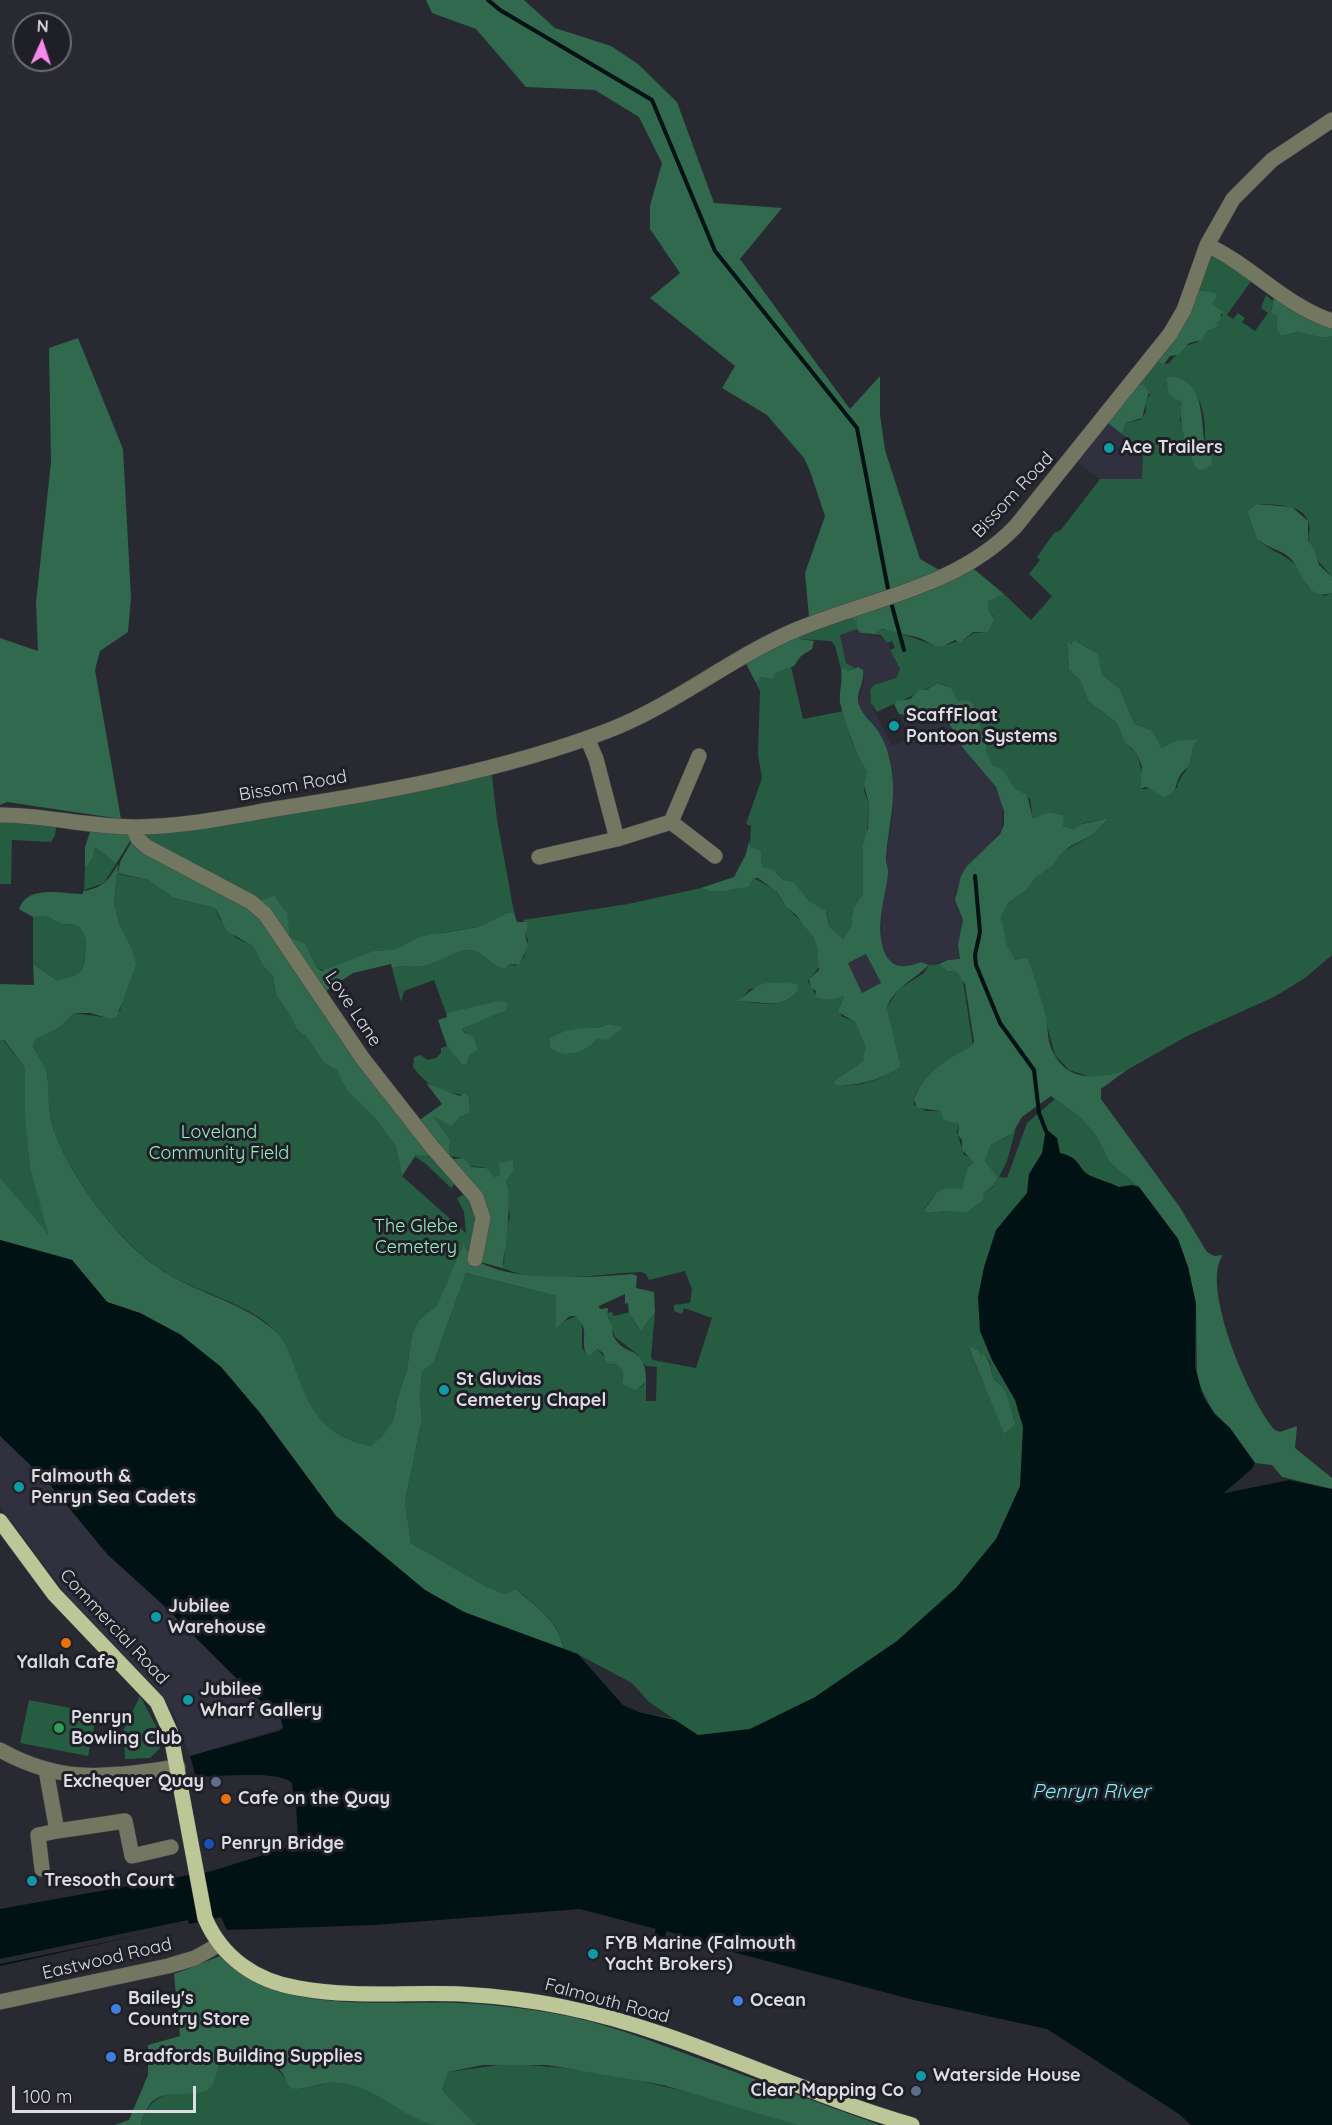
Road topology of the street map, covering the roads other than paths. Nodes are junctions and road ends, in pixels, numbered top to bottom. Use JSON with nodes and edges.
{"nodes":[{"id":1,"x":1332,"y":120,"type":"edge"},
{"id":2,"x":1207,"y":245,"type":"junction"},
{"id":3,"x":1332,"y":321,"type":"edge"},
{"id":4,"x":587,"y":738,"type":"junction"},
{"id":5,"x":699,"y":756,"type":"dead end"},
{"id":6,"x":0,"y":815,"type":"edge"},
{"id":7,"x":672,"y":822,"type":"junction"},
{"id":8,"x":133,"y":827,"type":"junction"},
{"id":9,"x":617,"y":839,"type":"junction"},
{"id":10,"x":715,"y":856,"type":"dead end"},
{"id":11,"x":539,"y":857,"type":"dead end"},
{"id":12,"x":475,"y":1259,"type":"dead end"},
{"id":13,"x":0,"y":1521,"type":"edge"},
{"id":14,"x":0,"y":1750,"type":"edge"},
{"id":15,"x":178,"y":1767,"type":"junction"},
{"id":16,"x":46,"y":1770,"type":"junction"},
{"id":17,"x":57,"y":1831,"type":"junction"},
{"id":18,"x":171,"y":1847,"type":"dead end"},
{"id":19,"x":42,"y":1869,"type":"dead end"},
{"id":20,"x":215,"y":1938,"type":"junction"},
{"id":21,"x":0,"y":2002,"type":"edge"},
{"id":22,"x":912,"y":2125,"type":"edge"}],
"edges":[{"from":1,"to":2,"type":"street","name":"Bissom Road"},
{"from":2,"to":3,"type":"street"},
{"from":2,"to":4,"type":"street","name":"Bissom Road"},
{"from":4,"to":8,"type":"street","name":"Bissom Road"},
{"from":4,"to":9,"type":"street"},
{"from":5,"to":7,"type":"street"},
{"from":6,"to":8,"type":"street","name":"Bissom Road"},
{"from":7,"to":9,"type":"street"},
{"from":7,"to":10,"type":"street"},
{"from":8,"to":12,"type":"street","name":"Love Lane"},
{"from":9,"to":11,"type":"street"},
{"from":13,"to":15,"type":"main road","name":"Commercial Road"},
{"from":14,"to":16,"type":"street"},
{"from":15,"to":16,"type":"street"},
{"from":15,"to":20,"type":"main road","name":"Commercial Road"},
{"from":16,"to":17,"type":"street"},
{"from":17,"to":18,"type":"street"},
{"from":17,"to":19,"type":"street"},
{"from":20,"to":21,"type":"street","name":"Eastwood Road"},
{"from":20,"to":22,"type":"main road","name":"Falmouth Road"}]}
